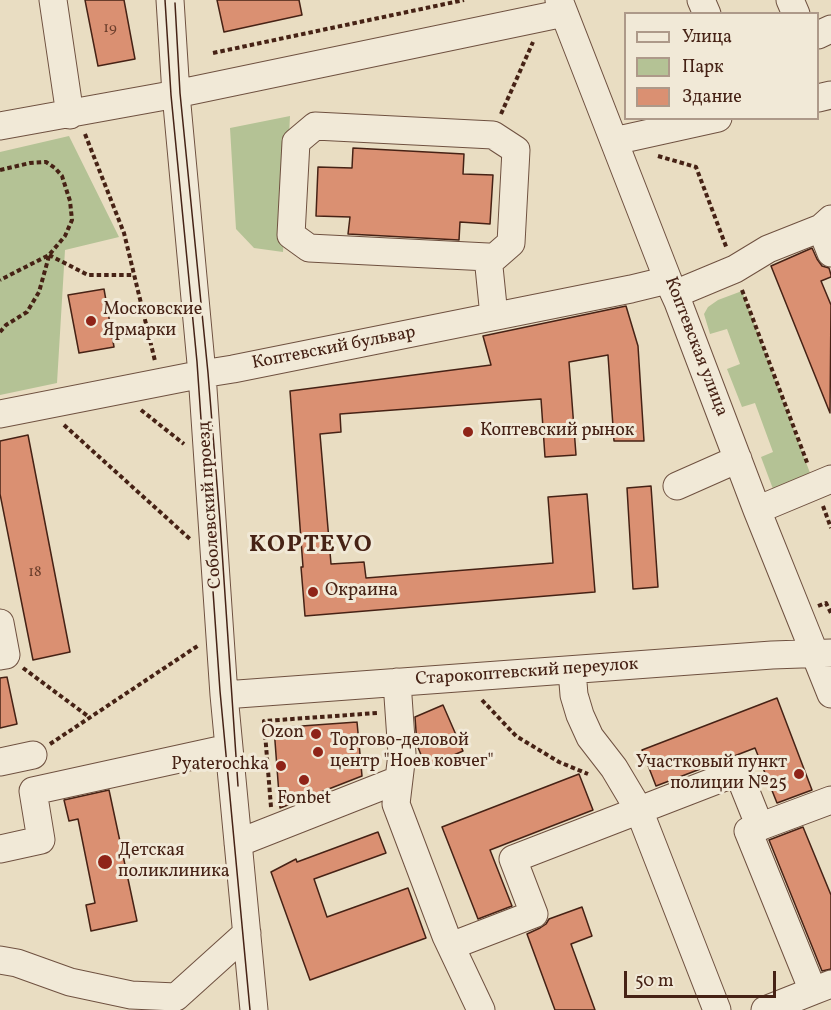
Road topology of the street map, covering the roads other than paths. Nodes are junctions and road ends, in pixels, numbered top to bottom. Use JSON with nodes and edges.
{"nodes":[{"id":1,"x":53,"y":0,"type":"edge"},
{"id":2,"x":170,"y":0,"type":"edge"},
{"id":3,"x":561,"y":7,"type":"edge"},
{"id":4,"x":176,"y":94,"type":"junction"},
{"id":5,"x":709,"y":120,"type":"edge"},
{"id":6,"x":77,"y":124,"type":"junction"},
{"id":7,"x":0,"y":126,"type":"edge"},
{"id":8,"x":614,"y":141,"type":"junction"},
{"id":9,"x":826,"y":223,"type":"edge"},
{"id":10,"x":831,"y":254,"type":"edge"},
{"id":11,"x":488,"y":257,"type":"junction"},
{"id":12,"x":672,"y":287,"type":"junction"},
{"id":13,"x":494,"y":316,"type":"junction"},
{"id":14,"x":202,"y":374,"type":"junction"},
{"id":15,"x":0,"y":414,"type":"edge"},
{"id":16,"x":738,"y":459,"type":"junction"},
{"id":17,"x":823,"y":482,"type":"edge"},
{"id":18,"x":677,"y":486,"type":"dead end"},
{"id":19,"x":758,"y":510,"type":"junction"},
{"id":20,"x":0,"y":623,"type":"edge"},
{"id":21,"x":823,"y":654,"type":"edge"},
{"id":22,"x":3,"y":656,"type":"edge"},
{"id":23,"x":572,"y":670,"type":"junction"},
{"id":24,"x":397,"y":682,"type":"junction"},
{"id":25,"x":831,"y":694,"type":"edge"},
{"id":26,"x":224,"y":695,"type":"junction"},
{"id":27,"x":229,"y":748,"type":"junction"},
{"id":28,"x":33,"y":755,"type":"road end"},
{"id":29,"x":0,"y":762,"type":"edge"},
{"id":30,"x":398,"y":780,"type":"junction"},
{"id":31,"x":831,"y":800,"type":"edge"},
{"id":32,"x":639,"y":810,"type":"junction"},
{"id":33,"x":760,"y":827,"type":"junction"},
{"id":34,"x":238,"y":843,"type":"junction"},
{"id":35,"x":0,"y":849,"type":"edge"},
{"id":36,"x":247,"y":933,"type":"junction"},
{"id":37,"x":451,"y":946,"type":"junction"},
{"id":38,"x":0,"y":960,"type":"edge"},
{"id":39,"x":822,"y":988,"type":"edge"},
{"id":40,"x":254,"y":1010,"type":"edge"},
{"id":41,"x":481,"y":1010,"type":"edge"},
{"id":42,"x":717,"y":1010,"type":"edge"},
{"id":43,"x":765,"y":1010,"type":"edge"}],
"edges":[{"from":1,"to":6,"type":"street"},
{"from":2,"to":4,"type":"street","name":"Соболевский проезд"},
{"from":3,"to":4,"type":"street"},
{"from":3,"to":8,"type":"street","name":"Коптевская улица"},
{"from":4,"to":6,"type":"street"},
{"from":4,"to":14,"type":"street","name":"Соболевский проезд"},
{"from":5,"to":8,"type":"street"},
{"from":6,"to":7,"type":"street"},
{"from":8,"to":12,"type":"street","name":"Коптевская улица"},
{"from":9,"to":10,"type":"street"},
{"from":9,"to":12,"type":"street","name":"Коптевский бульвар"},
{"from":11,"to":11,"type":"street"},
{"from":11,"to":13,"type":"street"},
{"from":12,"to":13,"type":"street","name":"Коптевский бульвар"},
{"from":12,"to":16,"type":"street","name":"Коптевская улица"},
{"from":13,"to":14,"type":"street","name":"Коптевский бульвар"},
{"from":14,"to":15,"type":"street","name":"Коптевский бульвар"},
{"from":14,"to":26,"type":"street","name":"Соболевский проезд"},
{"from":16,"to":18,"type":"street"},
{"from":16,"to":19,"type":"street","name":"Коптевская улица"},
{"from":17,"to":19,"type":"street"},
{"from":19,"to":21,"type":"street","name":"Коптевская улица"},
{"from":20,"to":22,"type":"street"},
{"from":21,"to":23,"type":"street","name":"Старокоптевский переулок"},
{"from":21,"to":25,"type":"street","name":"Коптевская улица"},
{"from":23,"to":24,"type":"street","name":"Старокоптевский переулок"},
{"from":23,"to":32,"type":"street"},
{"from":24,"to":26,"type":"street","name":"Старокоптевский переулок"},
{"from":24,"to":30,"type":"street"},
{"from":26,"to":27,"type":"street","name":"Соболевский проезд"},
{"from":27,"to":34,"type":"street","name":"Соболевский проезд"},
{"from":27,"to":35,"type":"street"},
{"from":28,"to":29,"type":"street"},
{"from":30,"to":34,"type":"street"},
{"from":30,"to":37,"type":"street"},
{"from":31,"to":33,"type":"street"},
{"from":32,"to":33,"type":"street"},
{"from":32,"to":37,"type":"street"},
{"from":32,"to":42,"type":"street"},
{"from":33,"to":39,"type":"street"},
{"from":34,"to":36,"type":"street","name":"Соболевский проезд"},
{"from":36,"to":38,"type":"street"},
{"from":36,"to":40,"type":"street","name":"Соболевский проезд"},
{"from":37,"to":41,"type":"street"},
{"from":39,"to":43,"type":"street"}]}
